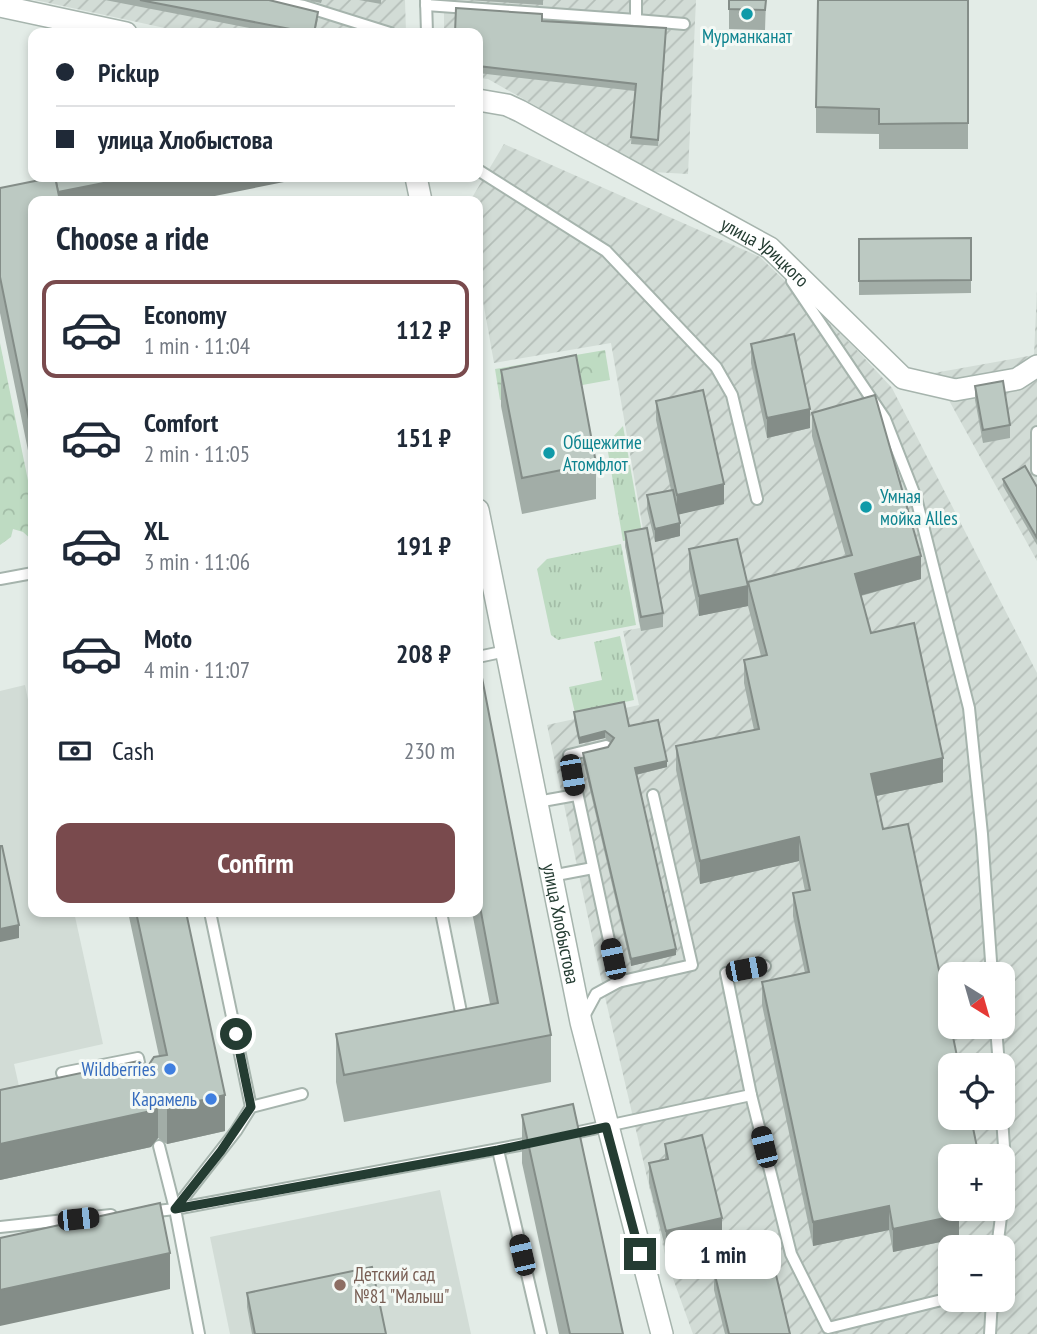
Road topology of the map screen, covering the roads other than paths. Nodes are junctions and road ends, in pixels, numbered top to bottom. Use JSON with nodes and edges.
{"nodes":[{"id":1,"x":272,"y":0,"type":"edge"},
{"id":2,"x":636,"y":0,"type":"edge"},
{"id":3,"x":426,"y":3,"type":"edge"},
{"id":4,"x":0,"y":6,"type":"edge"},
{"id":5,"x":636,"y":20,"type":"junction"},
{"id":6,"x":684,"y":24,"type":"dead end"},
{"id":7,"x":103,"y":28,"type":"edge"},
{"id":8,"x":374,"y":28,"type":"edge"},
{"id":9,"x":427,"y":28,"type":"edge"},
{"id":10,"x":483,"y":101,"type":"edge"},
{"id":11,"x":483,"y":173,"type":"edge"},
{"id":12,"x":771,"y":248,"type":"junction"},
{"id":13,"x":1037,"y":366,"type":"edge"},
{"id":14,"x":1037,"y":432,"type":"edge"},
{"id":15,"x":1037,"y":470,"type":"edge"},
{"id":16,"x":757,"y":499,"type":"dead end"},
{"id":17,"x":483,"y":535,"type":"edge"},
{"id":18,"x":28,"y":574,"type":"edge"},
{"id":19,"x":0,"y":579,"type":"edge"},
{"id":20,"x":506,"y":651,"type":"junction"},
{"id":21,"x":483,"y":656,"type":"edge"},
{"id":22,"x":606,"y":746,"type":"edge"},
{"id":23,"x":576,"y":795,"type":"junction"},
{"id":24,"x":653,"y":795,"type":"dead end"},
{"id":25,"x":537,"y":802,"type":"junction"},
{"id":26,"x":593,"y":868,"type":"junction"},
{"id":27,"x":551,"y":876,"type":"junction"},
{"id":28,"x":211,"y":917,"type":"edge"},
{"id":29,"x":442,"y":917,"type":"edge"},
{"id":30,"x":991,"y":962,"type":"edge"},
{"id":31,"x":765,"y":965,"type":"dead end"},
{"id":32,"x":618,"y":982,"type":"junction"},
{"id":33,"x":580,"y":1022,"type":"junction"},
{"id":34,"x":466,"y":1037,"type":"edge"},
{"id":35,"x":62,"y":1073,"type":"dead end"},
{"id":36,"x":144,"y":1083,"type":"edge"},
{"id":37,"x":302,"y":1094,"type":"dead end"},
{"id":38,"x":751,"y":1094,"type":"junction"},
{"id":39,"x":251,"y":1107,"type":"junction"},
{"id":40,"x":606,"y":1127,"type":"junction"},
{"id":41,"x":159,"y":1146,"type":"dead end"},
{"id":42,"x":498,"y":1150,"type":"junction"},
{"id":43,"x":175,"y":1209,"type":"junction"},
{"id":44,"x":136,"y":1213,"type":"edge"},
{"id":45,"x":123,"y":1214,"type":"edge"},
{"id":46,"x":0,"y":1227,"type":"edge"},
{"id":47,"x":938,"y":1301,"type":"edge"},
{"id":48,"x":991,"y":1312,"type":"edge"},
{"id":49,"x":829,"y":1331,"type":"edge"},
{"id":50,"x":199,"y":1334,"type":"edge"},
{"id":51,"x":541,"y":1334,"type":"edge"},
{"id":52,"x":662,"y":1334,"type":"edge"},
{"id":53,"x":990,"y":1334,"type":"edge"}],
"edges":[{"from":1,"to":8,"type":"lane"},
{"from":2,"to":5,"type":"lane"},
{"from":3,"to":5,"type":"lane"},
{"from":3,"to":9,"type":"lane"},
{"from":4,"to":7,"type":"street"},
{"from":5,"to":6,"type":"lane"},
{"from":10,"to":12,"type":"street","name":"улица Урицкого"},
{"from":11,"to":16,"type":"lane"},
{"from":12,"to":13,"type":"street","name":"улица Урицкого"},
{"from":12,"to":30,"type":"lane"},
{"from":14,"to":15,"type":"lane"},
{"from":17,"to":20,"type":"street","name":"улица Хлобыстова"},
{"from":18,"to":19,"type":"lane"},
{"from":20,"to":21,"type":"lane"},
{"from":20,"to":25,"type":"street","name":"улица Хлобыстова"},
{"from":22,"to":23,"type":"lane"},
{"from":23,"to":25,"type":"lane"},
{"from":23,"to":26,"type":"lane"},
{"from":24,"to":32,"type":"lane"},
{"from":25,"to":27,"type":"street","name":"улица Хлобыстова"},
{"from":26,"to":27,"type":"lane"},
{"from":26,"to":32,"type":"lane"},
{"from":27,"to":33,"type":"street","name":"улица Хлобыстова"},
{"from":28,"to":39,"type":"lane"},
{"from":29,"to":34,"type":"lane"},
{"from":31,"to":38,"type":"lane"},
{"from":32,"to":33,"type":"lane"},
{"from":33,"to":40,"type":"street","name":"улица Хлобыстова"},
{"from":35,"to":36,"type":"lane"},
{"from":37,"to":39,"type":"lane"},
{"from":38,"to":40,"type":"lane"},
{"from":38,"to":49,"type":"lane"},
{"from":39,"to":43,"type":"lane"},
{"from":40,"to":42,"type":"lane"},
{"from":40,"to":52,"type":"street","name":"улица Хлобыстова"},
{"from":41,"to":43,"type":"lane"},
{"from":42,"to":43,"type":"lane"},
{"from":42,"to":51,"type":"lane"},
{"from":43,"to":44,"type":"lane"},
{"from":43,"to":50,"type":"lane"},
{"from":45,"to":46,"type":"lane"},
{"from":47,"to":49,"type":"lane"},
{"from":48,"to":53,"type":"lane"}]}
